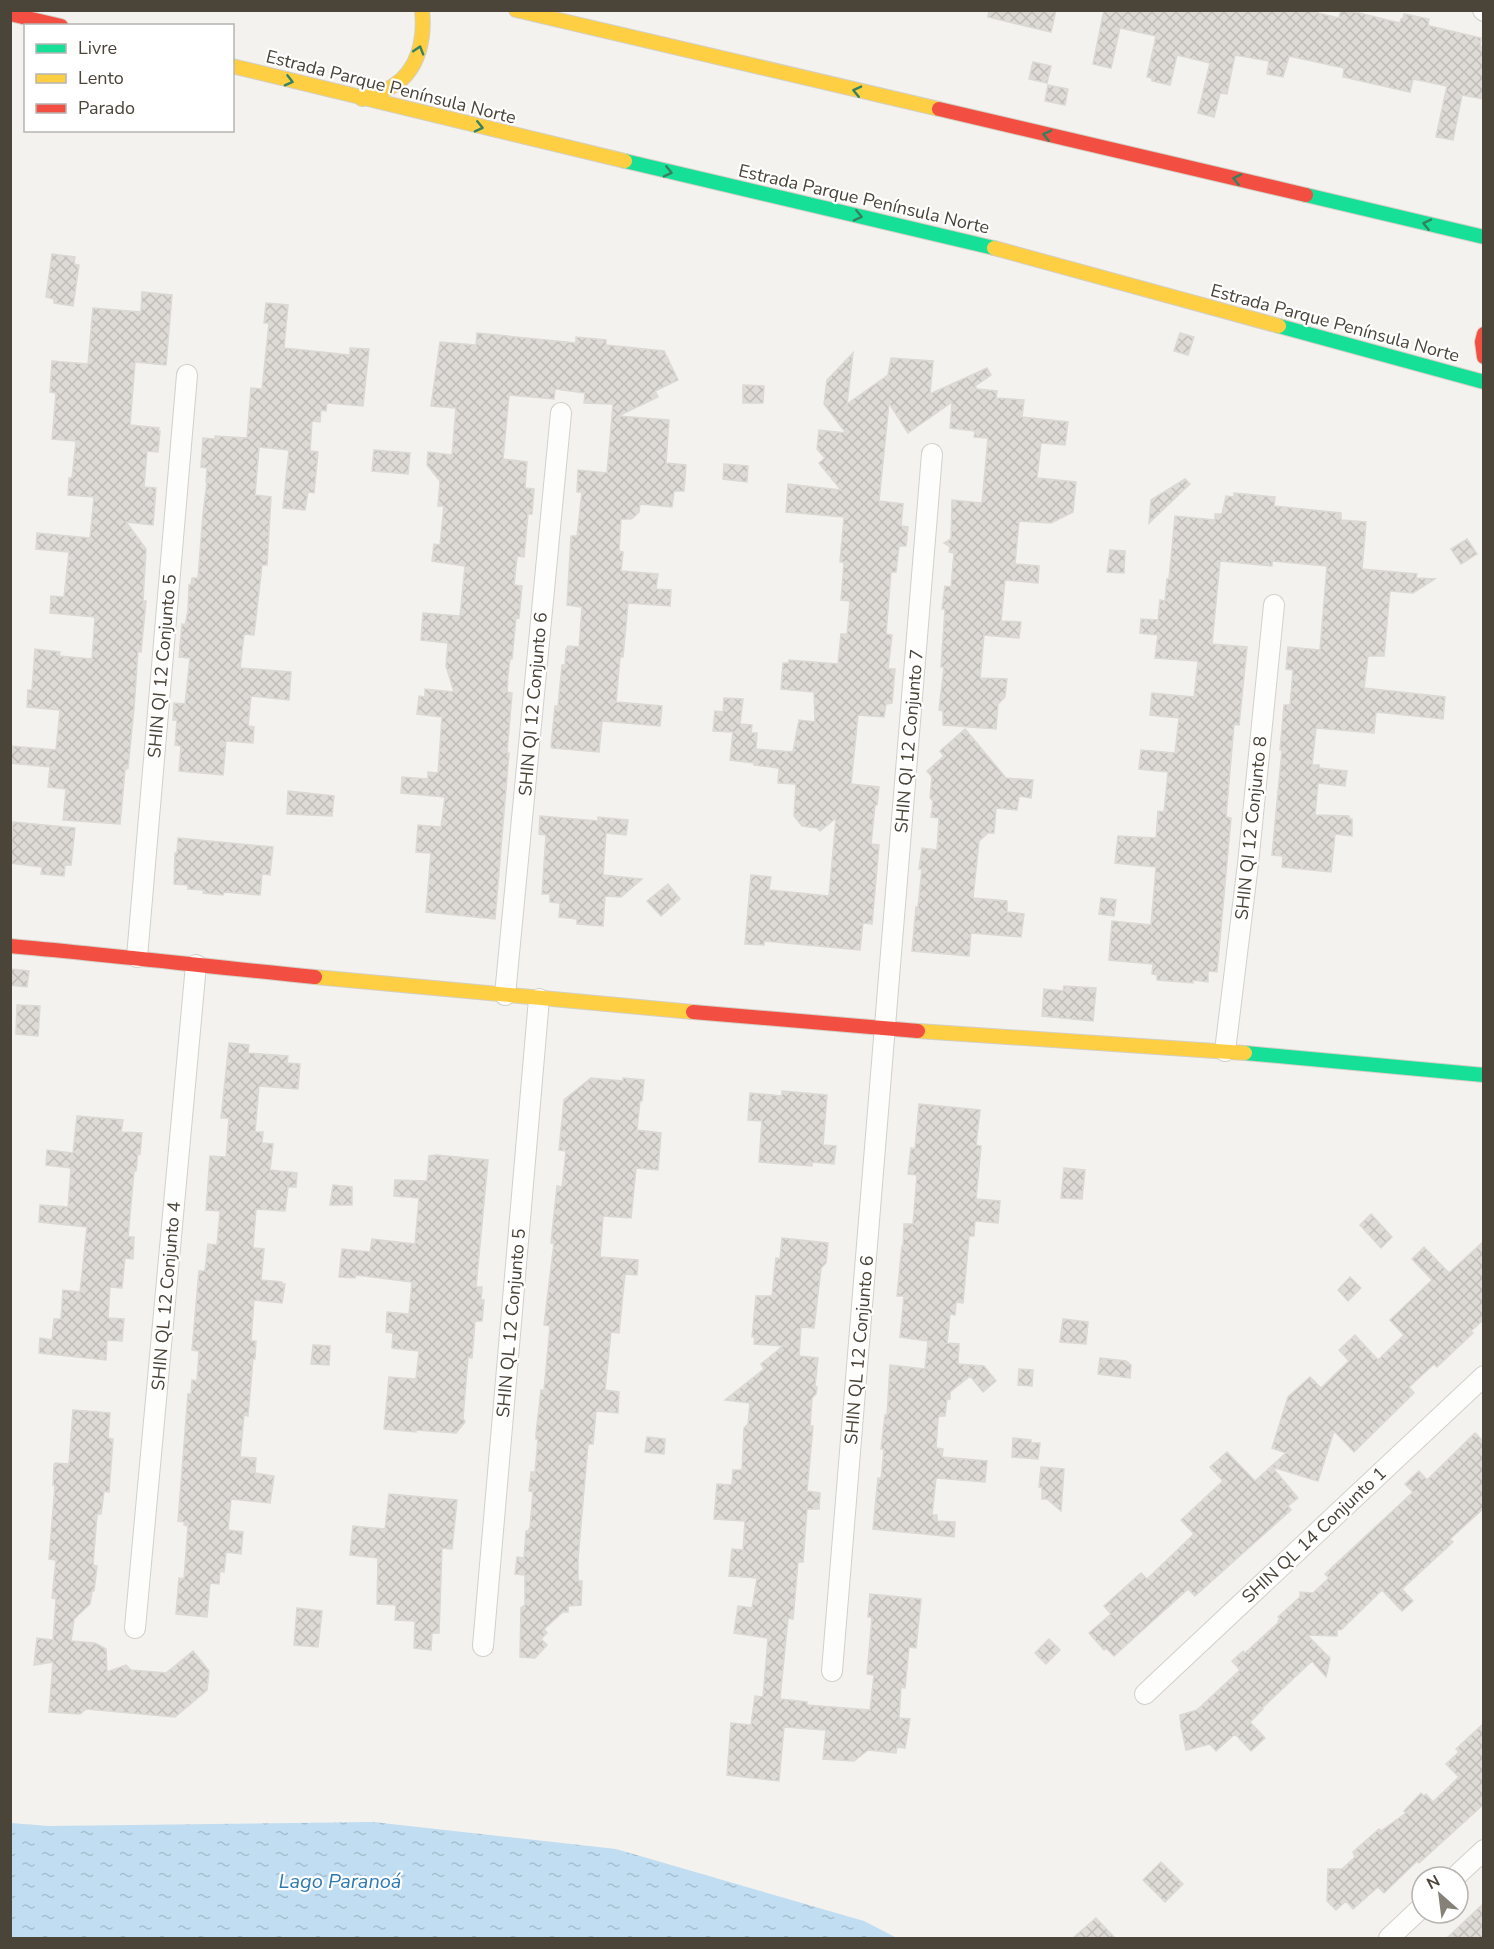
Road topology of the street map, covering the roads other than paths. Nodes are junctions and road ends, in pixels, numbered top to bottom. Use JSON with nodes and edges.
{"nodes":[{"id":1,"x":422,"y":10,"type":"edge"},
{"id":2,"x":516,"y":10,"type":"edge"},
{"id":3,"x":10,"y":14,"type":"edge"},
{"id":4,"x":52,"y":24,"type":"edge"},
{"id":5,"x":234,"y":67,"type":"edge"},
{"id":6,"x":362,"y":99,"type":"junction"},
{"id":7,"x":1484,"y":237,"type":"edge"},
{"id":8,"x":1484,"y":334,"type":"edge"},
{"id":9,"x":1484,"y":357,"type":"edge"},
{"id":10,"x":187,"y":375,"type":"dead end"},
{"id":11,"x":1484,"y":382,"type":"edge"},
{"id":12,"x":561,"y":413,"type":"dead end"},
{"id":13,"x":933,"y":454,"type":"dead end"},
{"id":14,"x":1274,"y":605,"type":"dead end"},
{"id":15,"x":10,"y":946,"type":"edge"},
{"id":16,"x":137,"y":957,"type":"junction"},
{"id":17,"x":196,"y":965,"type":"junction"},
{"id":18,"x":506,"y":995,"type":"junction"},
{"id":19,"x":539,"y":999,"type":"junction"},
{"id":20,"x":886,"y":1029,"type":"junction"},
{"id":21,"x":1225,"y":1051,"type":"junction"},
{"id":22,"x":1484,"y":1075,"type":"edge"},
{"id":23,"x":1484,"y":1376,"type":"edge"},
{"id":24,"x":135,"y":1628,"type":"dead end"},
{"id":25,"x":483,"y":1646,"type":"dead end"},
{"id":26,"x":832,"y":1671,"type":"dead end"},
{"id":27,"x":1145,"y":1694,"type":"dead end"},
{"id":28,"x":1484,"y":1850,"type":"edge"},
{"id":29,"x":1468,"y":1865,"type":"edge"},
{"id":30,"x":1410,"y":1918,"type":"edge"},
{"id":31,"x":1389,"y":1938,"type":"edge"}],
"edges":[{"from":6,"to":1,"type":"main road","one_way":true},
{"from":7,"to":2,"type":"main road","one_way":true},
{"from":3,"to":4,"type":"main road"},
{"from":5,"to":6,"type":"main road","name":"Estrada Parque Península Norte","one_way":true},
{"from":6,"to":11,"type":"main road","name":"Estrada Parque Península Norte","one_way":true},
{"from":8,"to":9,"type":"main road"},
{"from":10,"to":16,"type":"street","name":"SHIN QI 12 Conjunto 5"},
{"from":12,"to":18,"type":"street","name":"SHIN QI 12 Conjunto 6"},
{"from":13,"to":20,"type":"street","name":"SHIN QI 12 Conjunto 7"},
{"from":14,"to":21,"type":"street","name":"SHIN QI 12 Conjunto 8"},
{"from":15,"to":16,"type":"main road"},
{"from":16,"to":17,"type":"main road"},
{"from":17,"to":18,"type":"main road"},
{"from":17,"to":24,"type":"street","name":"SHIN QL 12 Conjunto 4"},
{"from":18,"to":19,"type":"main road"},
{"from":19,"to":20,"type":"main road"},
{"from":19,"to":25,"type":"street","name":"SHIN QL 12 Conjunto 5"},
{"from":20,"to":21,"type":"main road"},
{"from":20,"to":26,"type":"street","name":"SHIN QL 12 Conjunto 6"},
{"from":21,"to":22,"type":"main road"},
{"from":23,"to":27,"type":"street","name":"SHIN QL 14 Conjunto 1"},
{"from":28,"to":29,"type":"street"},
{"from":30,"to":31,"type":"street"}]}
